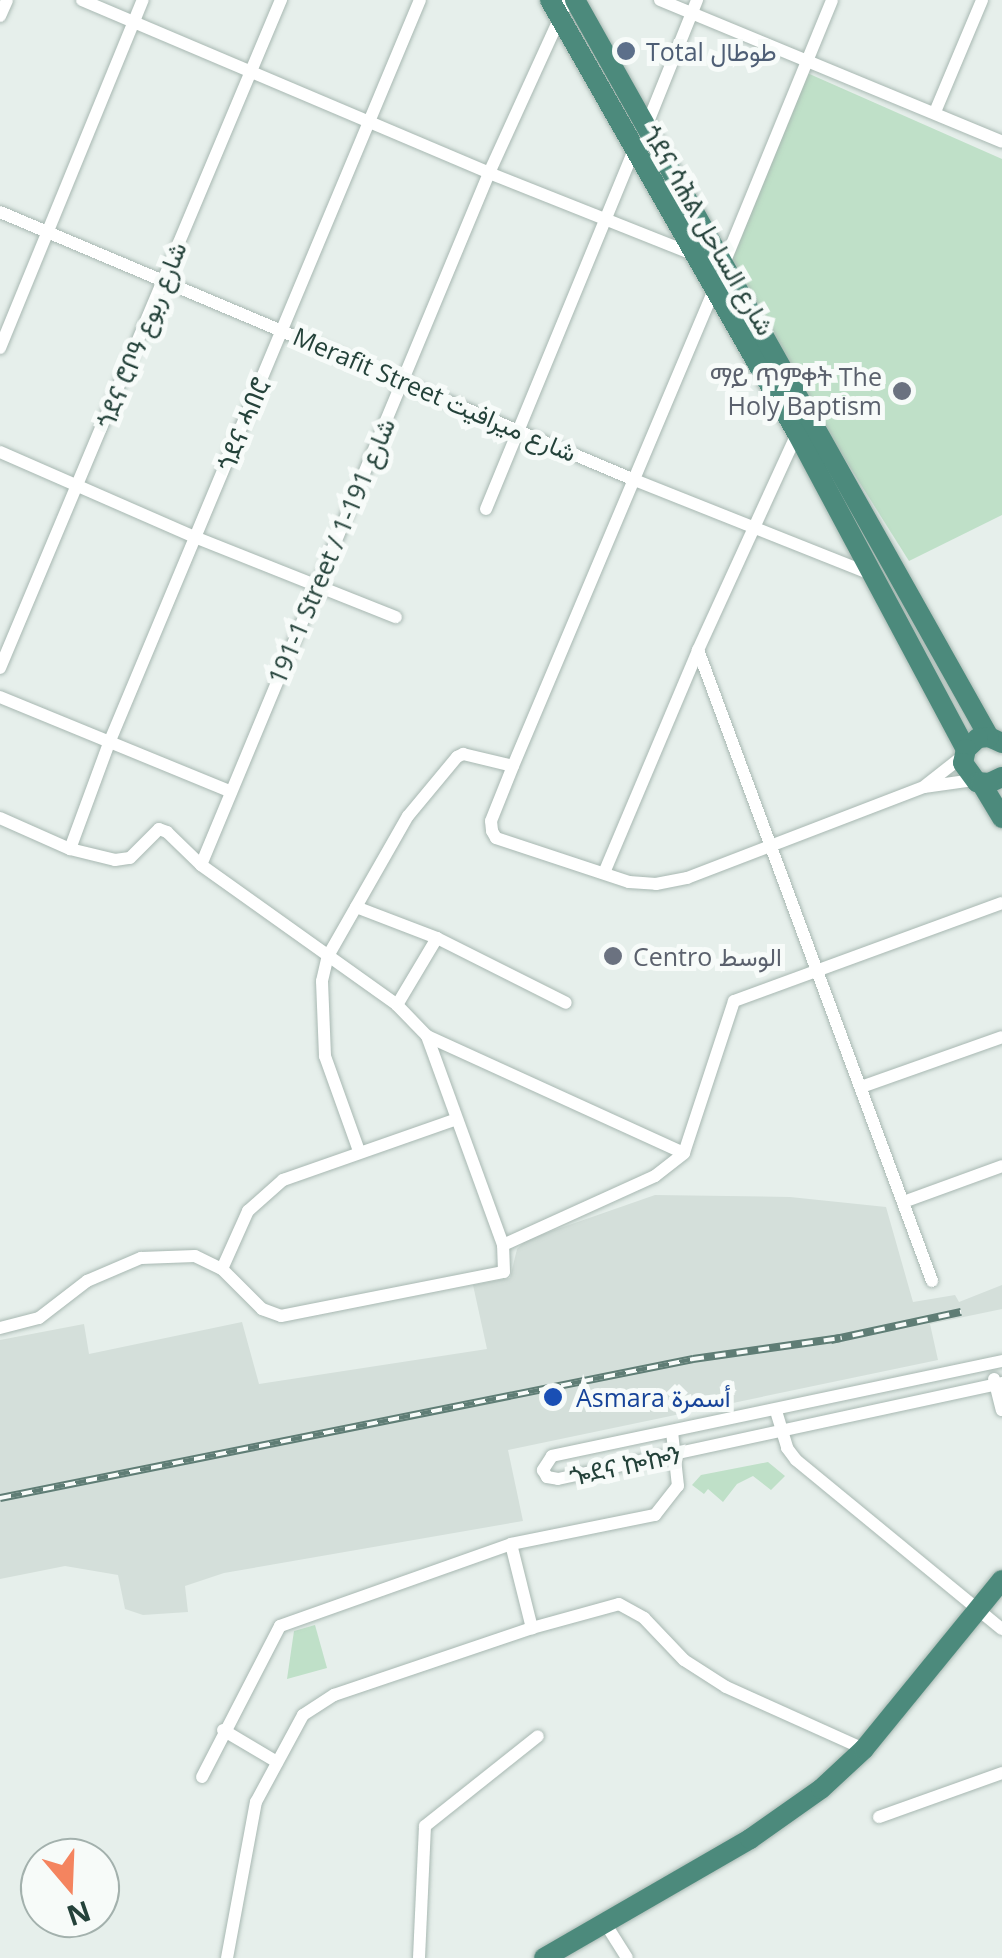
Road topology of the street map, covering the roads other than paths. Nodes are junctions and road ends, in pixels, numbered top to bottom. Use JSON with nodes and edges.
{"nodes":[{"id":1,"x":7,"y":0,"type":"edge"},
{"id":2,"x":82,"y":0,"type":"edge"},
{"id":3,"x":142,"y":0,"type":"edge"},
{"id":4,"x":281,"y":0,"type":"edge"},
{"id":5,"x":420,"y":0,"type":"edge"},
{"id":6,"x":660,"y":0,"type":"edge"},
{"id":7,"x":832,"y":0,"type":"edge"},
{"id":8,"x":982,"y":0,"type":"edge"},
{"id":9,"x":563,"y":4,"type":"edge"},
{"id":10,"x":694,"y":6,"type":"edge"},
{"id":11,"x":0,"y":16,"type":"edge"},
{"id":12,"x":133,"y":23,"type":"junction"},
{"id":13,"x":805,"y":60,"type":"junction"},
{"id":14,"x":250,"y":72,"type":"junction"},
{"id":15,"x":935,"y":112,"type":"junction"},
{"id":16,"x":368,"y":122,"type":"junction"},
{"id":17,"x":645,"y":128,"type":"junction"},
{"id":18,"x":1002,"y":142,"type":"edge"},
{"id":19,"x":633,"y":150,"type":"junction"},
{"id":20,"x":488,"y":173,"type":"junction"},
{"id":21,"x":0,"y":212,"type":"edge"},
{"id":22,"x":606,"y":219,"type":"junction"},
{"id":23,"x":48,"y":232,"type":"junction"},
{"id":24,"x":694,"y":255,"type":"junction"},
{"id":25,"x":723,"y":265,"type":"junction"},
{"id":26,"x":162,"y":282,"type":"junction"},
{"id":27,"x":714,"y":288,"type":"junction"},
{"id":28,"x":282,"y":328,"type":"junction"},
{"id":29,"x":0,"y":348,"type":"edge"},
{"id":30,"x":401,"y":380,"type":"junction"},
{"id":31,"x":804,"y":427,"type":"junction"},
{"id":32,"x":518,"y":431,"type":"junction"},
{"id":33,"x":0,"y":452,"type":"edge"},
{"id":34,"x":632,"y":479,"type":"junction"},
{"id":35,"x":80,"y":486,"type":"junction"},
{"id":36,"x":486,"y":509,"type":"dead end"},
{"id":37,"x":756,"y":528,"type":"junction"},
{"id":38,"x":196,"y":538,"type":"junction"},
{"id":39,"x":871,"y":574,"type":"junction"},
{"id":40,"x":318,"y":587,"type":"junction"},
{"id":41,"x":396,"y":617,"type":"dead end"},
{"id":42,"x":698,"y":650,"type":"junction"},
{"id":43,"x":0,"y":668,"type":"edge"},
{"id":44,"x":0,"y":697,"type":"edge"},
{"id":45,"x":996,"y":740,"type":"edge"},
{"id":46,"x":109,"y":743,"type":"junction"},
{"id":47,"x":964,"y":752,"type":"junction"},
{"id":48,"x":513,"y":766,"type":"junction"},
{"id":49,"x":986,"y":780,"type":"edge"},
{"id":50,"x":924,"y":787,"type":"junction"},
{"id":51,"x":229,"y":792,"type":"junction"},
{"id":52,"x":0,"y":818,"type":"edge"},
{"id":53,"x":1002,"y":818,"type":"edge"},
{"id":54,"x":774,"y":846,"type":"junction"},
{"id":55,"x":70,"y":848,"type":"junction"},
{"id":56,"x":201,"y":865,"type":"junction"},
{"id":57,"x":604,"y":873,"type":"junction"},
{"id":58,"x":1002,"y":903,"type":"edge"},
{"id":59,"x":356,"y":907,"type":"junction"},
{"id":60,"x":437,"y":938,"type":"junction"},
{"id":61,"x":328,"y":956,"type":"junction"},
{"id":62,"x":817,"y":972,"type":"junction"},
{"id":63,"x":566,"y":1003,"type":"dead end"},
{"id":64,"x":396,"y":1004,"type":"junction"},
{"id":65,"x":427,"y":1036,"type":"junction"},
{"id":66,"x":1002,"y":1037,"type":"edge"},
{"id":67,"x":864,"y":1086,"type":"junction"},
{"id":68,"x":454,"y":1120,"type":"junction"},
{"id":69,"x":359,"y":1151,"type":"junction"},
{"id":70,"x":684,"y":1153,"type":"junction"},
{"id":71,"x":1002,"y":1166,"type":"edge"},
{"id":72,"x":906,"y":1201,"type":"junction"},
{"id":73,"x":502,"y":1245,"type":"junction"},
{"id":74,"x":222,"y":1269,"type":"junction"},
{"id":75,"x":932,"y":1280,"type":"dead end"},
{"id":76,"x":0,"y":1328,"type":"edge"},
{"id":77,"x":996,"y":1363,"type":"edge"},
{"id":78,"x":999,"y":1384,"type":"edge"},
{"id":79,"x":776,"y":1410,"type":"junction"},
{"id":80,"x":1002,"y":1410,"type":"edge"},
{"id":81,"x":781,"y":1431,"type":"junction"},
{"id":82,"x":672,"y":1432,"type":"junction"},
{"id":83,"x":677,"y":1454,"type":"junction"},
{"id":84,"x":512,"y":1544,"type":"junction"},
{"id":85,"x":1002,"y":1580,"type":"edge"},
{"id":86,"x":978,"y":1609,"type":"junction"},
{"id":87,"x":532,"y":1628,"type":"junction"},
{"id":88,"x":1002,"y":1629,"type":"edge"},
{"id":89,"x":223,"y":1730,"type":"junction"},
{"id":90,"x":538,"y":1736,"type":"dead end"},
{"id":91,"x":864,"y":1749,"type":"junction"},
{"id":92,"x":276,"y":1762,"type":"junction"},
{"id":93,"x":1002,"y":1773,"type":"edge"},
{"id":94,"x":202,"y":1777,"type":"dead end"},
{"id":95,"x":879,"y":1817,"type":"dead end"},
{"id":96,"x":605,"y":1923,"type":"junction"},
{"id":97,"x":227,"y":1958,"type":"edge"},
{"id":98,"x":420,"y":1958,"type":"edge"},
{"id":99,"x":544,"y":1958,"type":"edge"},
{"id":100,"x":627,"y":1958,"type":"edge"}],
"edges":[{"from":1,"to":11,"type":"street"},
{"from":2,"to":12,"type":"street"},
{"from":3,"to":12,"type":"street"},
{"from":4,"to":14,"type":"street","name":"ጎደና ሮቦዓ شارع ربوع"},
{"from":5,"to":16,"type":"street","name":"ጎደና ሓበሮ"},
{"from":6,"to":10,"type":"street"},
{"from":7,"to":13,"type":"street"},
{"from":8,"to":15,"type":"street"},
{"from":9,"to":17,"type":"highway","name":"ጎደና ሳሕል شارع الساحل"},
{"from":9,"to":19,"type":"highway","name":"ጎደና ሳሕል شارع الساحل"},
{"from":9,"to":20,"type":"street","name":"191-1 Street / شارع 191-1"},
{"from":10,"to":13,"type":"street"},
{"from":10,"to":17,"type":"street"},
{"from":12,"to":14,"type":"street"},
{"from":12,"to":23,"type":"street"},
{"from":13,"to":15,"type":"street"},
{"from":13,"to":25,"type":"street"},
{"from":14,"to":16,"type":"street"},
{"from":14,"to":26,"type":"street","name":"ጎደና ሮቦዓ شارع ربوع"},
{"from":15,"to":18,"type":"street"},
{"from":16,"to":20,"type":"street"},
{"from":16,"to":28,"type":"street","name":"ጎደና ሓበሮ"},
{"from":17,"to":19,"type":"street"},
{"from":17,"to":25,"type":"highway","name":"ጎደና ሳሕል شارع الساحل"},
{"from":19,"to":22,"type":"street"},
{"from":19,"to":24,"type":"highway","name":"ጎደና ሳሕል شارع الساحل"},
{"from":20,"to":22,"type":"street"},
{"from":20,"to":30,"type":"street","name":"191-1 Street / شارع 191-1"},
{"from":21,"to":23,"type":"street","name":"Merafit Street شارع ميرافيت"},
{"from":22,"to":24,"type":"street"},
{"from":22,"to":32,"type":"street"},
{"from":23,"to":26,"type":"street","name":"Merafit Street شارع ميرافيت"},
{"from":23,"to":29,"type":"street"},
{"from":24,"to":25,"type":"street"},
{"from":24,"to":27,"type":"highway","name":"ጎደና ሳሕል شارع الساحل"},
{"from":25,"to":27,"type":"street"},
{"from":25,"to":31,"type":"highway","name":"ጎደና ሳሕል شارع الساحل"},
{"from":26,"to":28,"type":"street","name":"Merafit Street شارع ميرافيت"},
{"from":26,"to":35,"type":"street","name":"ጎደና ሮቦዓ شارع ربوع"},
{"from":27,"to":31,"type":"highway","name":"ጎደና ሳሕል شارع الساحل"},
{"from":27,"to":34,"type":"street"},
{"from":28,"to":30,"type":"street","name":"Merafit Street شارع ميرافيت"},
{"from":28,"to":38,"type":"street","name":"ጎደና ሓበሮ"},
{"from":30,"to":32,"type":"street","name":"Merafit Street شارع ميرافيت"},
{"from":30,"to":40,"type":"street","name":"191-1 Street / شارع 191-1"},
{"from":31,"to":37,"type":"street"},
{"from":31,"to":39,"type":"highway","name":"ጎደና ሳሕል شارع الساحل"},
{"from":31,"to":45,"type":"highway","name":"ጎደና ሳሕል شارع الساحل"},
{"from":32,"to":34,"type":"street","name":"Merafit Street شارع ميرافيت"},
{"from":32,"to":36,"type":"street"},
{"from":33,"to":35,"type":"street"},
{"from":34,"to":37,"type":"street","name":"Merafit Street شارع ميرافيت"},
{"from":34,"to":48,"type":"street"},
{"from":35,"to":38,"type":"street"},
{"from":35,"to":43,"type":"street","name":"ጎደና ሮቦዓ شارع ربوع"},
{"from":37,"to":39,"type":"street","name":"Merafit Street شارع ميرافيت"},
{"from":37,"to":42,"type":"street"},
{"from":38,"to":40,"type":"street"},
{"from":38,"to":46,"type":"street","name":"ጎደና ሓበሮ"},
{"from":39,"to":47,"type":"highway","name":"ጎደና ሳሕል شارع الساحل"},
{"from":40,"to":41,"type":"street"},
{"from":40,"to":51,"type":"street","name":"191-1 Street / شارع 191-1"},
{"from":42,"to":54,"type":"street"},
{"from":42,"to":57,"type":"street"},
{"from":44,"to":46,"type":"street"},
{"from":45,"to":47,"type":"highway"},
{"from":46,"to":51,"type":"street"},
{"from":46,"to":55,"type":"street","name":"ጎደና ሓበሮ"},
{"from":47,"to":49,"type":"highway","name":"ጎደና ሳሕል شارع الساحل"},
{"from":47,"to":50,"type":"street"},
{"from":48,"to":57,"type":"street"},
{"from":48,"to":59,"type":"street"},
{"from":49,"to":50,"type":"street"},
{"from":49,"to":53,"type":"highway","name":"ጎደና ሳሕል شارع الساحل"},
{"from":50,"to":54,"type":"street"},
{"from":51,"to":56,"type":"street","name":"191-1 Street / شارع 191-1"},
{"from":52,"to":55,"type":"street"},
{"from":54,"to":57,"type":"street"},
{"from":54,"to":62,"type":"street"},
{"from":55,"to":56,"type":"street"},
{"from":56,"to":61,"type":"street"},
{"from":58,"to":62,"type":"street"},
{"from":59,"to":60,"type":"street"},
{"from":59,"to":61,"type":"street"},
{"from":60,"to":63,"type":"street"},
{"from":60,"to":64,"type":"street"},
{"from":61,"to":64,"type":"street"},
{"from":61,"to":69,"type":"street"},
{"from":62,"to":67,"type":"street"},
{"from":62,"to":70,"type":"street"},
{"from":64,"to":65,"type":"street"},
{"from":65,"to":68,"type":"street"},
{"from":65,"to":70,"type":"street"},
{"from":66,"to":67,"type":"street"},
{"from":67,"to":72,"type":"street"},
{"from":68,"to":69,"type":"street"},
{"from":68,"to":73,"type":"street"},
{"from":69,"to":74,"type":"street"},
{"from":70,"to":73,"type":"street"},
{"from":71,"to":72,"type":"street"},
{"from":72,"to":75,"type":"street"},
{"from":73,"to":74,"type":"street"},
{"from":74,"to":76,"type":"street"},
{"from":77,"to":78,"type":"street"},
{"from":77,"to":79,"type":"street","name":"ጐደና ኰኰን"},
{"from":78,"to":80,"type":"street"},
{"from":78,"to":81,"type":"street","name":"ጐደና ኰኰን"},
{"from":79,"to":81,"type":"street"},
{"from":79,"to":82,"type":"street","name":"ጐደና ኰኰን"},
{"from":81,"to":83,"type":"street","name":"ጐደና ኰኰን"},
{"from":81,"to":86,"type":"street"},
{"from":82,"to":83,"type":"street"},
{"from":82,"to":83,"type":"street","name":"ጐደና ኰኰን"},
{"from":83,"to":84,"type":"street"},
{"from":84,"to":87,"type":"street"},
{"from":84,"to":89,"type":"street"},
{"from":85,"to":86,"type":"highway"},
{"from":86,"to":88,"type":"street"},
{"from":86,"to":91,"type":"highway"},
{"from":87,"to":91,"type":"street"},
{"from":87,"to":92,"type":"street"},
{"from":89,"to":92,"type":"street"},
{"from":89,"to":94,"type":"street"},
{"from":90,"to":98,"type":"street"},
{"from":91,"to":96,"type":"highway"},
{"from":92,"to":97,"type":"street"},
{"from":93,"to":95,"type":"street"},
{"from":96,"to":99,"type":"highway"},
{"from":96,"to":100,"type":"street"}]}
